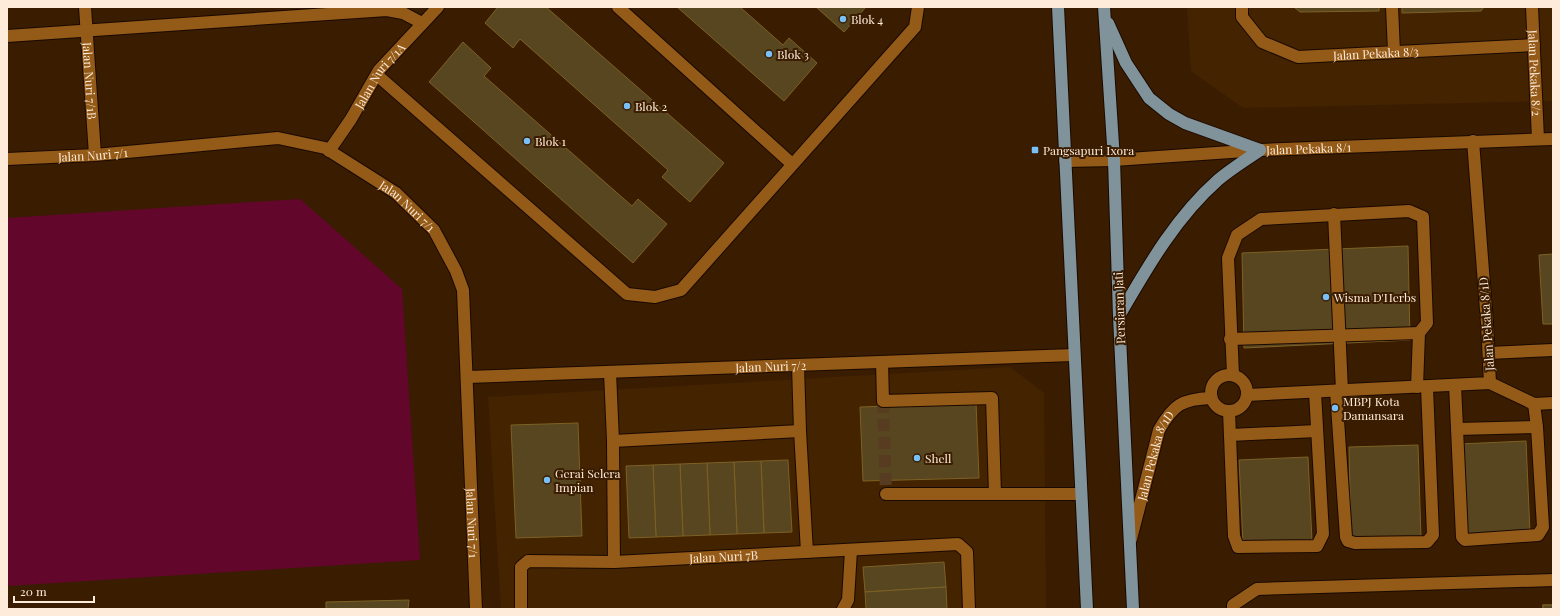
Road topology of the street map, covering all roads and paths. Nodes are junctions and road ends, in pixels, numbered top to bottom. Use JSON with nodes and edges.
{"nodes":[{"id":1,"x":85,"y":7,"type":"edge"},
{"id":2,"x":438,"y":7,"type":"edge"},
{"id":3,"x":618,"y":7,"type":"edge"},
{"id":4,"x":918,"y":7,"type":"edge"},
{"id":5,"x":1058,"y":7,"type":"edge"},
{"id":6,"x":1242,"y":7,"type":"edge"},
{"id":7,"x":1392,"y":7,"type":"edge"},
{"id":8,"x":1532,"y":7,"type":"edge"},
{"id":9,"x":1104,"y":11,"type":"edge"},
{"id":10,"x":422,"y":23,"type":"junction"},
{"id":11,"x":86,"y":31,"type":"junction"},
{"id":12,"x":7,"y":36,"type":"edge"},
{"id":13,"x":1534,"y":45,"type":"junction"},
{"id":14,"x":1394,"y":52,"type":"junction"},
{"id":15,"x":376,"y":75,"type":"junction"},
{"id":16,"x":1538,"y":139,"type":"junction"},
{"id":17,"x":1553,"y":139,"type":"edge"},
{"id":18,"x":1473,"y":142,"type":"junction"},
{"id":19,"x":1260,"y":150,"type":"junction"},
{"id":20,"x":330,"y":151,"type":"junction"},
{"id":21,"x":95,"y":155,"type":"junction"},
{"id":22,"x":7,"y":159,"type":"edge"},
{"id":23,"x":1114,"y":160,"type":"junction"},
{"id":24,"x":1065,"y":161,"type":"junction"},
{"id":25,"x":792,"y":164,"type":"junction"},
{"id":26,"x":1334,"y":214,"type":"junction"},
{"id":27,"x":1119,"y":316,"type":"junction"},
{"id":28,"x":1419,"y":333,"type":"junction"},
{"id":29,"x":1340,"y":335,"type":"junction"},
{"id":30,"x":1230,"y":339,"type":"junction"},
{"id":31,"x":1553,"y":350,"type":"edge"},
{"id":32,"x":1489,"y":353,"type":"junction"},
{"id":33,"x":1074,"y":355,"type":"junction"},
{"id":34,"x":882,"y":362,"type":"junction"},
{"id":35,"x":798,"y":365,"type":"junction"},
{"id":36,"x":610,"y":372,"type":"junction"},
{"id":37,"x":1233,"y":375,"type":"junction"},
{"id":38,"x":468,"y":377,"type":"junction"},
{"id":39,"x":1490,"y":383,"type":"junction"},
{"id":40,"x":1454,"y":385,"type":"junction"},
{"id":41,"x":1422,"y":387,"type":"junction"},
{"id":42,"x":1342,"y":391,"type":"junction"},
{"id":43,"x":1314,"y":392,"type":"junction"},
{"id":44,"x":1247,"y":395,"type":"junction"},
{"id":45,"x":1211,"y":398,"type":"junction"},
{"id":46,"x":1553,"y":403,"type":"edge"},
{"id":47,"x":1534,"y":404,"type":"junction"},
{"id":48,"x":1230,"y":411,"type":"junction"},
{"id":49,"x":1537,"y":426,"type":"junction"},
{"id":50,"x":1456,"y":429,"type":"junction"},
{"id":51,"x":800,"y":431,"type":"junction"},
{"id":52,"x":1317,"y":431,"type":"junction"},
{"id":53,"x":1230,"y":435,"type":"junction"},
{"id":54,"x":613,"y":441,"type":"junction"},
{"id":55,"x":886,"y":494,"type":"dead end"},
{"id":56,"x":995,"y":494,"type":"junction"},
{"id":57,"x":1081,"y":494,"type":"junction"},
{"id":58,"x":1130,"y":543,"type":"junction"},
{"id":59,"x":851,"y":550,"type":"junction"},
{"id":60,"x":807,"y":552,"type":"junction"},
{"id":61,"x":614,"y":562,"type":"junction"},
{"id":62,"x":1553,"y":580,"type":"edge"},
{"id":63,"x":476,"y":609,"type":"edge"},
{"id":64,"x":522,"y":609,"type":"edge"},
{"id":65,"x":843,"y":609,"type":"edge"},
{"id":66,"x":969,"y":609,"type":"edge"},
{"id":67,"x":1087,"y":609,"type":"edge"},
{"id":68,"x":1133,"y":609,"type":"edge"},
{"id":69,"x":1233,"y":609,"type":"edge"}],
"edges":[{"from":1,"to":11,"type":"street","name":"Jalan Nuri 7/1B"},
{"from":2,"to":10,"type":"street","name":"Jalan Nuri 7/1A"},
{"from":3,"to":25,"type":"street"},
{"from":4,"to":25,"type":"street"},
{"from":5,"to":24,"type":"main road"},
{"from":6,"to":14,"type":"street","name":"Jalan Pekaka 8/3"},
{"from":7,"to":14,"type":"street"},
{"from":8,"to":13,"type":"street","name":"Jalan Pekaka 8/2"},
{"from":9,"to":19,"type":"main road"},
{"from":9,"to":23,"type":"main road","name":"Persiaran Jati"},
{"from":10,"to":11,"type":"street"},
{"from":10,"to":15,"type":"street","name":"Jalan Nuri 7/1A"},
{"from":11,"to":12,"type":"street"},
{"from":11,"to":21,"type":"street","name":"Jalan Nuri 7/1B"},
{"from":13,"to":14,"type":"street","name":"Jalan Pekaka 8/3"},
{"from":13,"to":16,"type":"street","name":"Jalan Pekaka 8/2"},
{"from":15,"to":20,"type":"street","name":"Jalan Nuri 7/1A"},
{"from":15,"to":25,"type":"street"},
{"from":16,"to":17,"type":"street","name":"Jalan Pekaka 8/1"},
{"from":16,"to":18,"type":"street","name":"Jalan Pekaka 8/1"},
{"from":18,"to":19,"type":"street","name":"Jalan Pekaka 8/1"},
{"from":18,"to":32,"type":"street","name":"Jalan Pekaka 8/1D"},
{"from":19,"to":23,"type":"street","name":"Jalan Pekaka 8/1"},
{"from":19,"to":27,"type":"main road"},
{"from":20,"to":21,"type":"street","name":"Jalan Nuri 7/1"},
{"from":20,"to":38,"type":"street","name":"Jalan Nuri 7/1"},
{"from":21,"to":22,"type":"street","name":"Jalan Nuri 7/1"},
{"from":23,"to":24,"type":"street","name":"Jalan Pekaka 8/1"},
{"from":23,"to":27,"type":"main road","name":"Persiaran Jati"},
{"from":24,"to":33,"type":"main road"},
{"from":26,"to":28,"type":"street"},
{"from":26,"to":29,"type":"street"},
{"from":26,"to":30,"type":"street"},
{"from":27,"to":58,"type":"main road","name":"Persiaran Jati"},
{"from":28,"to":29,"type":"street"},
{"from":28,"to":41,"type":"street"},
{"from":29,"to":30,"type":"street"},
{"from":29,"to":42,"type":"street"},
{"from":30,"to":37,"type":"street"},
{"from":31,"to":32,"type":"street"},
{"from":32,"to":39,"type":"street","name":"Jalan Pekaka 8/1D"},
{"from":33,"to":34,"type":"street","name":"Jalan Nuri 7/2"},
{"from":33,"to":57,"type":"main road"},
{"from":34,"to":35,"type":"street","name":"Jalan Nuri 7/2"},
{"from":34,"to":56,"type":"street"},
{"from":35,"to":36,"type":"street","name":"Jalan Nuri 7/2"},
{"from":35,"to":51,"type":"street"},
{"from":36,"to":38,"type":"street","name":"Jalan Nuri 7/2"},
{"from":36,"to":54,"type":"street"},
{"from":37,"to":44,"type":"street"},
{"from":37,"to":45,"type":"street"},
{"from":38,"to":63,"type":"street","name":"Jalan Nuri 7/1"},
{"from":39,"to":40,"type":"street","name":"Jalan Pekaka 8/1D"},
{"from":39,"to":47,"type":"street"},
{"from":40,"to":41,"type":"street","name":"Jalan Pekaka 8/1D"},
{"from":40,"to":50,"type":"street"},
{"from":41,"to":42,"type":"street","name":"Jalan Pekaka 8/1D"},
{"from":41,"to":42,"type":"street"},
{"from":42,"to":43,"type":"street","name":"Jalan Pekaka 8/1D"},
{"from":43,"to":44,"type":"street","name":"Jalan Pekaka 8/1D"},
{"from":43,"to":52,"type":"street"},
{"from":44,"to":48,"type":"street"},
{"from":45,"to":48,"type":"street"},
{"from":45,"to":58,"type":"street","name":"Jalan Pekaka 8/1D"},
{"from":46,"to":47,"type":"street"},
{"from":47,"to":49,"type":"street"},
{"from":48,"to":53,"type":"street"},
{"from":49,"to":50,"type":"street"},
{"from":49,"to":50,"type":"street"},
{"from":51,"to":54,"type":"street"},
{"from":51,"to":60,"type":"street"},
{"from":52,"to":53,"type":"street"},
{"from":52,"to":53,"type":"street"},
{"from":54,"to":61,"type":"street"},
{"from":55,"to":56,"type":"street"},
{"from":56,"to":57,"type":"street"},
{"from":57,"to":67,"type":"main road"},
{"from":58,"to":68,"type":"main road","name":"Persiaran Jati"},
{"from":59,"to":60,"type":"street","name":"Jalan Nuri 7B"},
{"from":59,"to":65,"type":"street"},
{"from":59,"to":66,"type":"street","name":"Jalan Nuri 7B"},
{"from":60,"to":61,"type":"street","name":"Jalan Nuri 7B"},
{"from":61,"to":64,"type":"street","name":"Jalan Nuri 7B"},
{"from":62,"to":69,"type":"street"}]}
